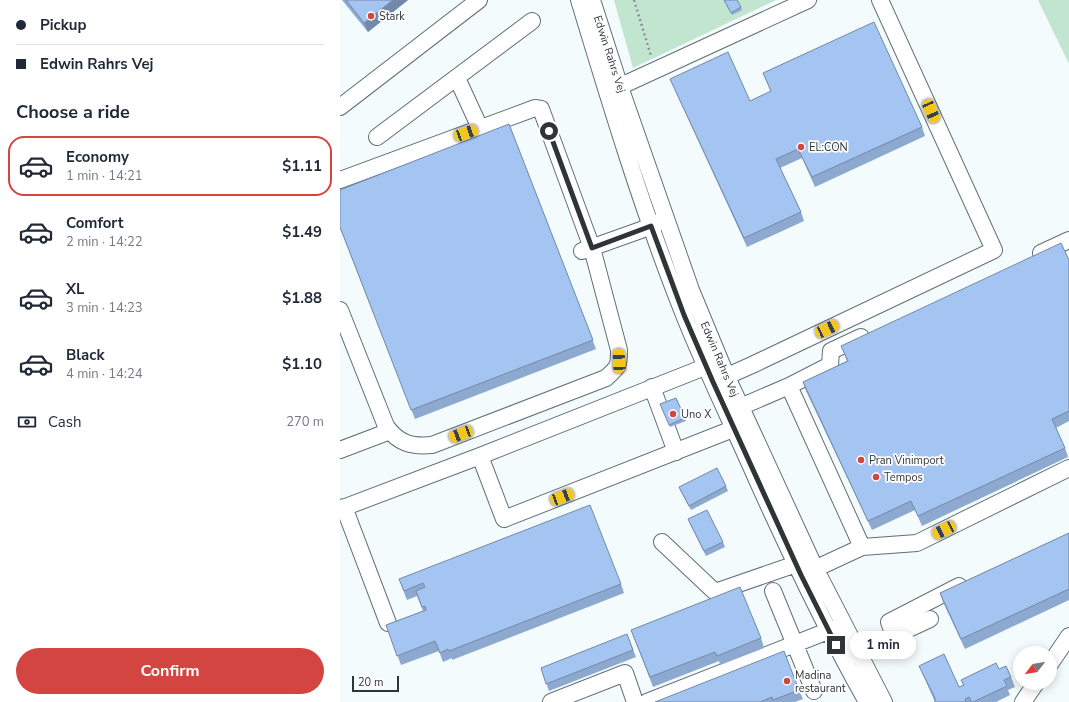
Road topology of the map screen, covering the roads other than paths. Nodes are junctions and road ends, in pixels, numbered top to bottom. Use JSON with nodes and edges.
{"nodes":[{"id":1,"x":479,"y":0,"type":"edge"},
{"id":2,"x":578,"y":0,"type":"edge"},
{"id":3,"x":592,"y":0,"type":"edge"},
{"id":4,"x":808,"y":0,"type":"edge"},
{"id":5,"x":880,"y":0,"type":"edge"},
{"id":6,"x":532,"y":21,"type":"dead end"},
{"id":7,"x":457,"y":78,"type":"junction"},
{"id":8,"x":613,"y":90,"type":"junction"},
{"id":9,"x":340,"y":107,"type":"edge"},
{"id":10,"x":480,"y":128,"type":"junction"},
{"id":11,"x":377,"y":137,"type":"dead end"},
{"id":12,"x":340,"y":180,"type":"edge"},
{"id":13,"x":666,"y":219,"type":"junction"},
{"id":14,"x":651,"y":226,"type":"junction"},
{"id":15,"x":1069,"y":240,"type":"edge"},
{"id":16,"x":587,"y":249,"type":"junction"},
{"id":17,"x":1026,"y":260,"type":"edge"},
{"id":18,"x":340,"y":310,"type":"edge"},
{"id":19,"x":874,"y":331,"type":"edge"},
{"id":20,"x":713,"y":363,"type":"junction"},
{"id":21,"x":720,"y":379,"type":"junction"},
{"id":22,"x":789,"y":386,"type":"junction"},
{"id":23,"x":652,"y":387,"type":"junction"},
{"id":24,"x":734,"y":410,"type":"junction"},
{"id":25,"x":741,"y":426,"type":"junction"},
{"id":26,"x":390,"y":431,"type":"junction"},
{"id":27,"x":340,"y":450,"type":"edge"},
{"id":28,"x":676,"y":452,"type":"junction"},
{"id":29,"x":480,"y":456,"type":"junction"},
{"id":30,"x":1069,"y":468,"type":"edge"},
{"id":31,"x":342,"y":508,"type":"edge"},
{"id":32,"x":662,"y":542,"type":"dead end"},
{"id":33,"x":862,"y":547,"type":"junction"},
{"id":34,"x":805,"y":566,"type":"junction"},
{"id":35,"x":970,"y":581,"type":"edge"},
{"id":36,"x":773,"y":591,"type":"dead end"},
{"id":37,"x":930,"y":619,"type":"dead end"},
{"id":38,"x":388,"y":623,"type":"edge"},
{"id":39,"x":843,"y":625,"type":"junction"},
{"id":40,"x":829,"y":631,"type":"junction"},
{"id":41,"x":894,"y":636,"type":"junction"},
{"id":42,"x":1069,"y":636,"type":"edge"},
{"id":43,"x":795,"y":644,"type":"junction"},
{"id":44,"x":1057,"y":654,"type":"edge"},
{"id":45,"x":850,"y":656,"type":"junction"},
{"id":46,"x":1031,"y":690,"type":"edge"},
{"id":47,"x":814,"y":691,"type":"dead end"},
{"id":48,"x":869,"y":699,"type":"edge"},
{"id":49,"x":551,"y":702,"type":"edge"},
{"id":50,"x":635,"y":702,"type":"edge"},
{"id":51,"x":647,"y":702,"type":"edge"},
{"id":52,"x":1023,"y":702,"type":"edge"}],
"edges":[{"from":1,"to":9,"type":"street"},
{"from":2,"to":8,"type":"street","name":"Edwin Rahrs Vej"},
{"from":3,"to":8,"type":"street","name":"Edwin Rahrs Vej"},
{"from":4,"to":8,"type":"street"},
{"from":5,"to":21,"type":"street"},
{"from":6,"to":7,"type":"street"},
{"from":7,"to":10,"type":"street"},
{"from":7,"to":11,"type":"street"},
{"from":8,"to":13,"type":"street","name":"Edwin Rahrs Vej"},
{"from":8,"to":14,"type":"street","name":"Edwin Rahrs Vej"},
{"from":10,"to":12,"type":"street"},
{"from":10,"to":16,"type":"street"},
{"from":13,"to":14,"type":"street"},
{"from":13,"to":20,"type":"street","name":"Edwin Rahrs Vej"},
{"from":14,"to":16,"type":"street"},
{"from":14,"to":20,"type":"street","name":"Edwin Rahrs Vej"},
{"from":15,"to":17,"type":"street"},
{"from":16,"to":26,"type":"street"},
{"from":18,"to":26,"type":"street"},
{"from":19,"to":22,"type":"street"},
{"from":20,"to":21,"type":"street","name":"Edwin Rahrs Vej"},
{"from":20,"to":23,"type":"street"},
{"from":21,"to":24,"type":"street","name":"Edwin Rahrs Vej"},
{"from":22,"to":24,"type":"street"},
{"from":22,"to":33,"type":"street"},
{"from":23,"to":28,"type":"street"},
{"from":23,"to":29,"type":"street"},
{"from":24,"to":25,"type":"street","name":"Edwin Rahrs Vej"},
{"from":25,"to":28,"type":"street"},
{"from":25,"to":34,"type":"street","name":"Edwin Rahrs Vej"},
{"from":26,"to":27,"type":"street"},
{"from":28,"to":29,"type":"street"},
{"from":29,"to":31,"type":"street"},
{"from":30,"to":33,"type":"street"},
{"from":31,"to":38,"type":"street"},
{"from":32,"to":34,"type":"street"},
{"from":33,"to":34,"type":"street"},
{"from":34,"to":39,"type":"street","name":"Edwin Rahrs Vej"},
{"from":34,"to":40,"type":"street","name":"Edwin Rahrs Vej"},
{"from":35,"to":41,"type":"street"},
{"from":36,"to":43,"type":"street"},
{"from":37,"to":41,"type":"street"},
{"from":39,"to":40,"type":"street"},
{"from":39,"to":45,"type":"street","name":"Edwin Rahrs Vej"},
{"from":40,"to":43,"type":"street"},
{"from":40,"to":45,"type":"street","name":"Edwin Rahrs Vej"},
{"from":41,"to":45,"type":"street"},
{"from":42,"to":44,"type":"street"},
{"from":43,"to":47,"type":"street"},
{"from":43,"to":51,"type":"street"},
{"from":45,"to":48,"type":"street","name":"Edwin Rahrs Vej"},
{"from":46,"to":52,"type":"street"},
{"from":49,"to":50,"type":"street"}]}
